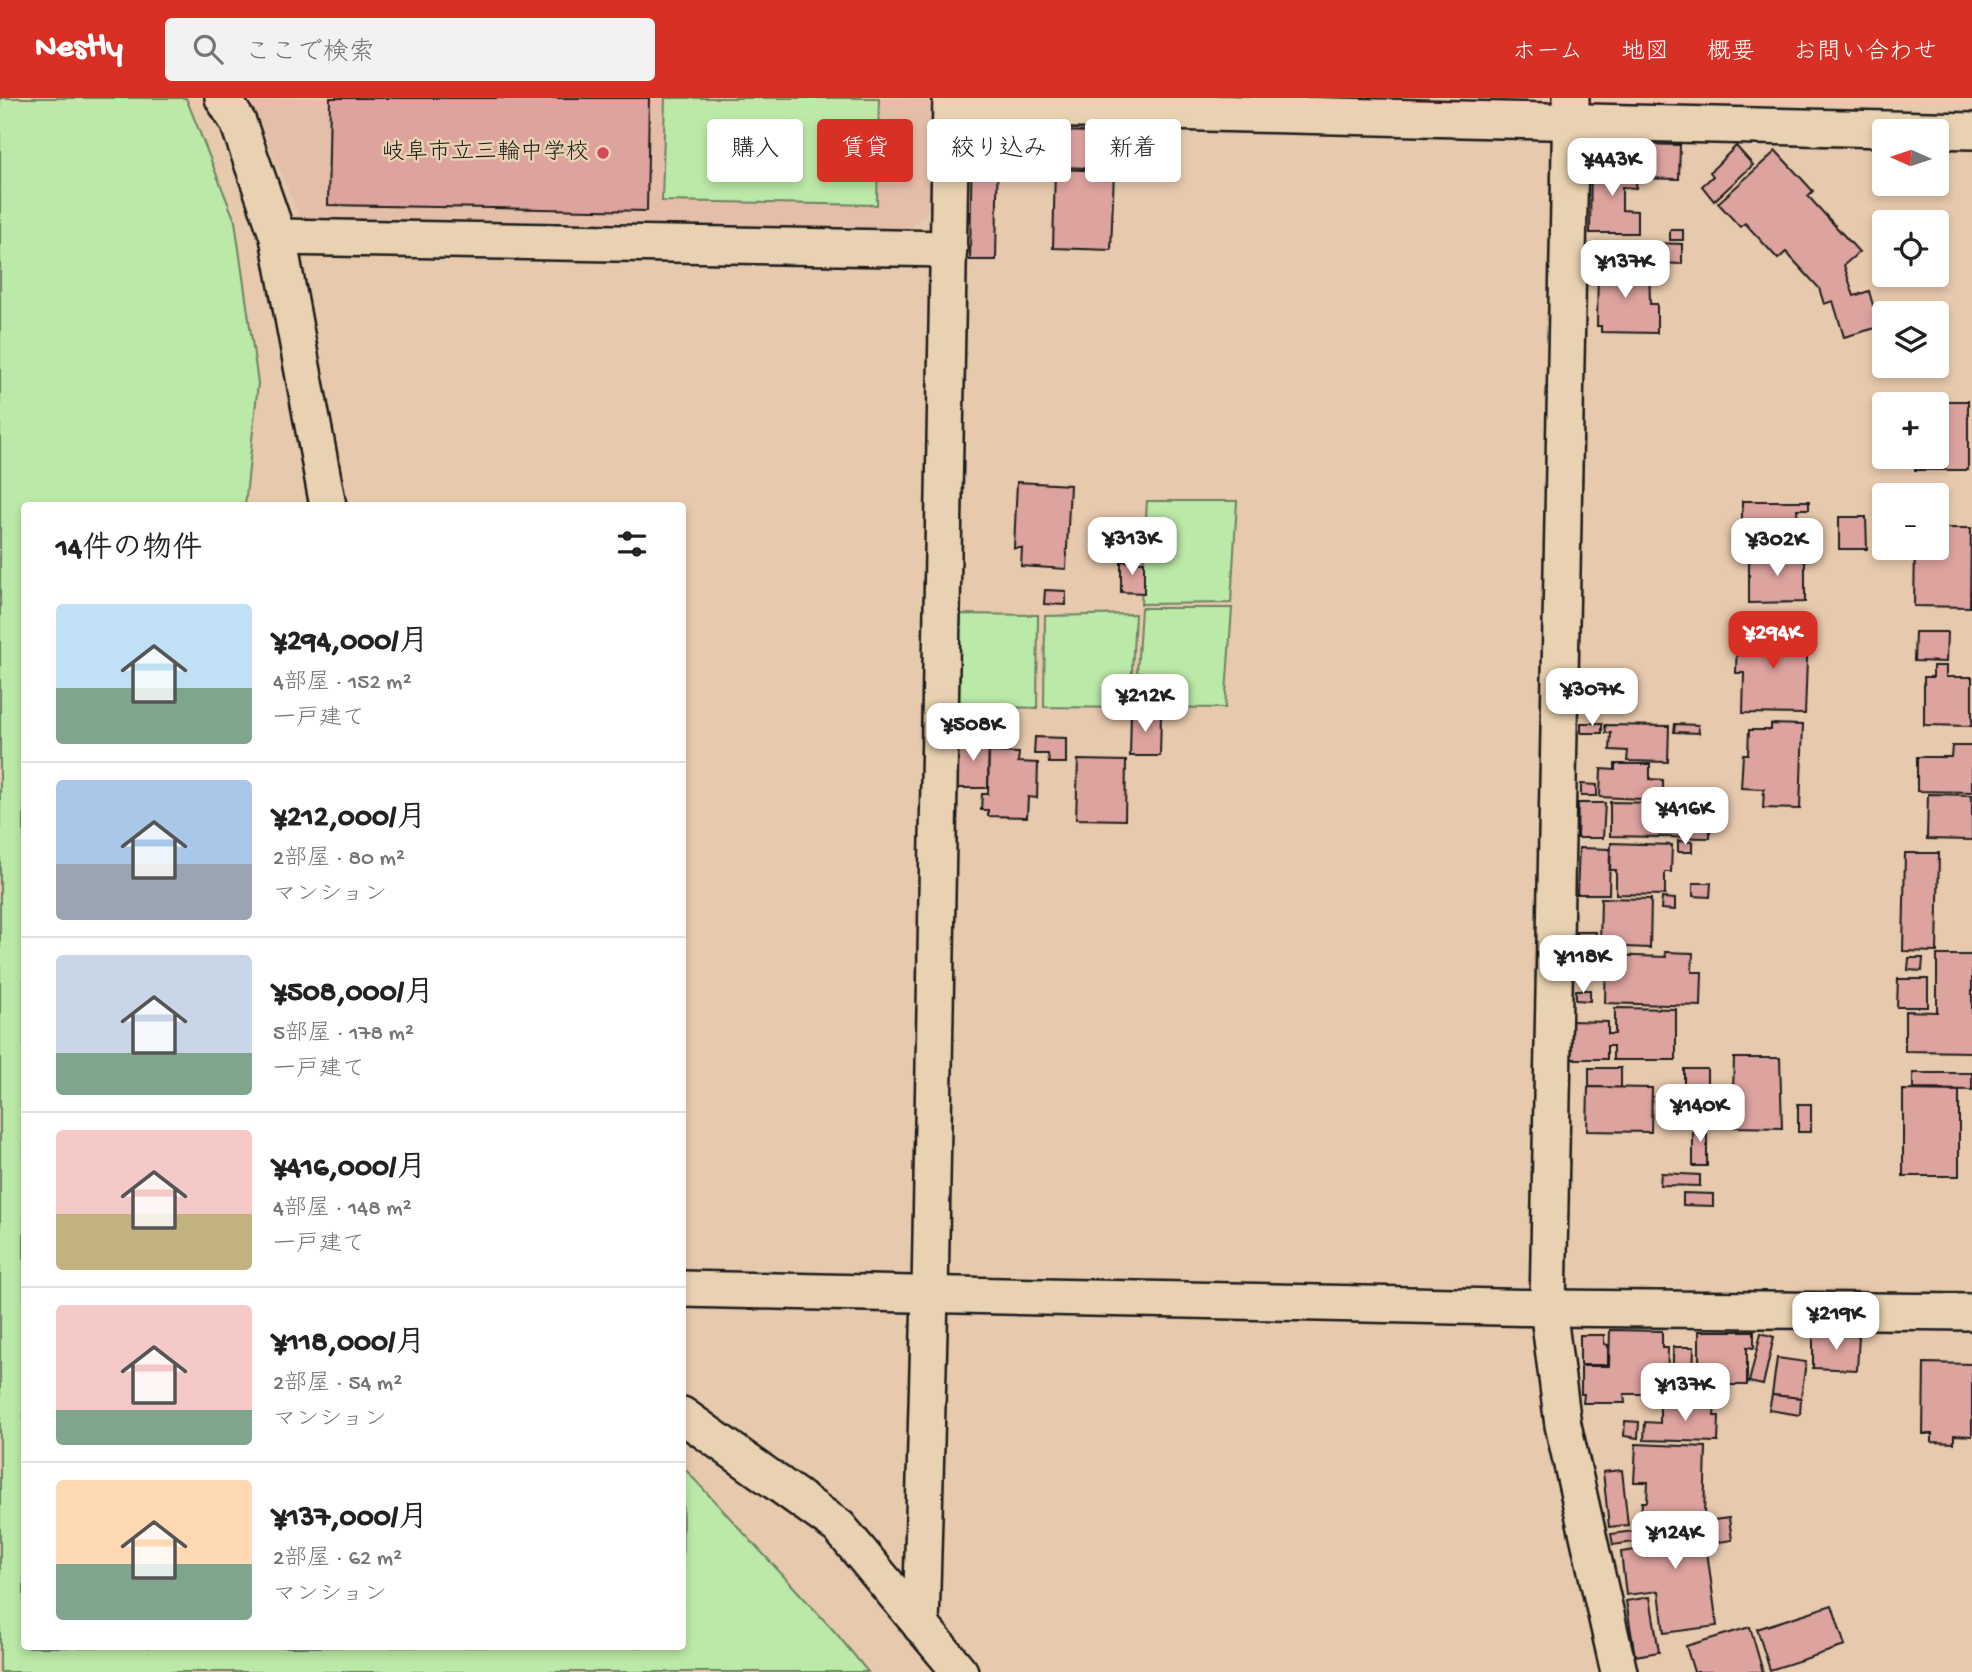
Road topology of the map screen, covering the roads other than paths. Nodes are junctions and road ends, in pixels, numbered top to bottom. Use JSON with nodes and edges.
{"nodes":[{"id":1,"x":223,"y":98,"type":"edge"},
{"id":2,"x":951,"y":102,"type":"edge"},
{"id":3,"x":1571,"y":109,"type":"edge"},
{"id":4,"x":1972,"y":131,"type":"edge"},
{"id":5,"x":278,"y":237,"type":"junction"},
{"id":6,"x":950,"y":249,"type":"junction"},
{"id":7,"x":327,"y":502,"type":"edge"},
{"id":8,"x":686,"y":1289,"type":"edge"},
{"id":9,"x":930,"y":1295,"type":"junction"},
{"id":10,"x":1548,"y":1308,"type":"junction"},
{"id":11,"x":1972,"y":1312,"type":"edge"},
{"id":12,"x":686,"y":1418,"type":"edge"},
{"id":13,"x":921,"y":1626,"type":"junction"},
{"id":14,"x":960,"y":1672,"type":"edge"},
{"id":15,"x":1619,"y":1672,"type":"edge"}],
"edges":[{"from":1,"to":5,"type":"street"},
{"from":2,"to":3,"type":"street"},
{"from":2,"to":6,"type":"street"},
{"from":3,"to":4,"type":"street"},
{"from":3,"to":10,"type":"street"},
{"from":5,"to":6,"type":"street"},
{"from":5,"to":7,"type":"street"},
{"from":6,"to":9,"type":"street"},
{"from":8,"to":9,"type":"street"},
{"from":9,"to":10,"type":"street"},
{"from":9,"to":13,"type":"street"},
{"from":10,"to":11,"type":"street"},
{"from":10,"to":15,"type":"street"},
{"from":12,"to":13,"type":"street"},
{"from":13,"to":14,"type":"street"}]}
